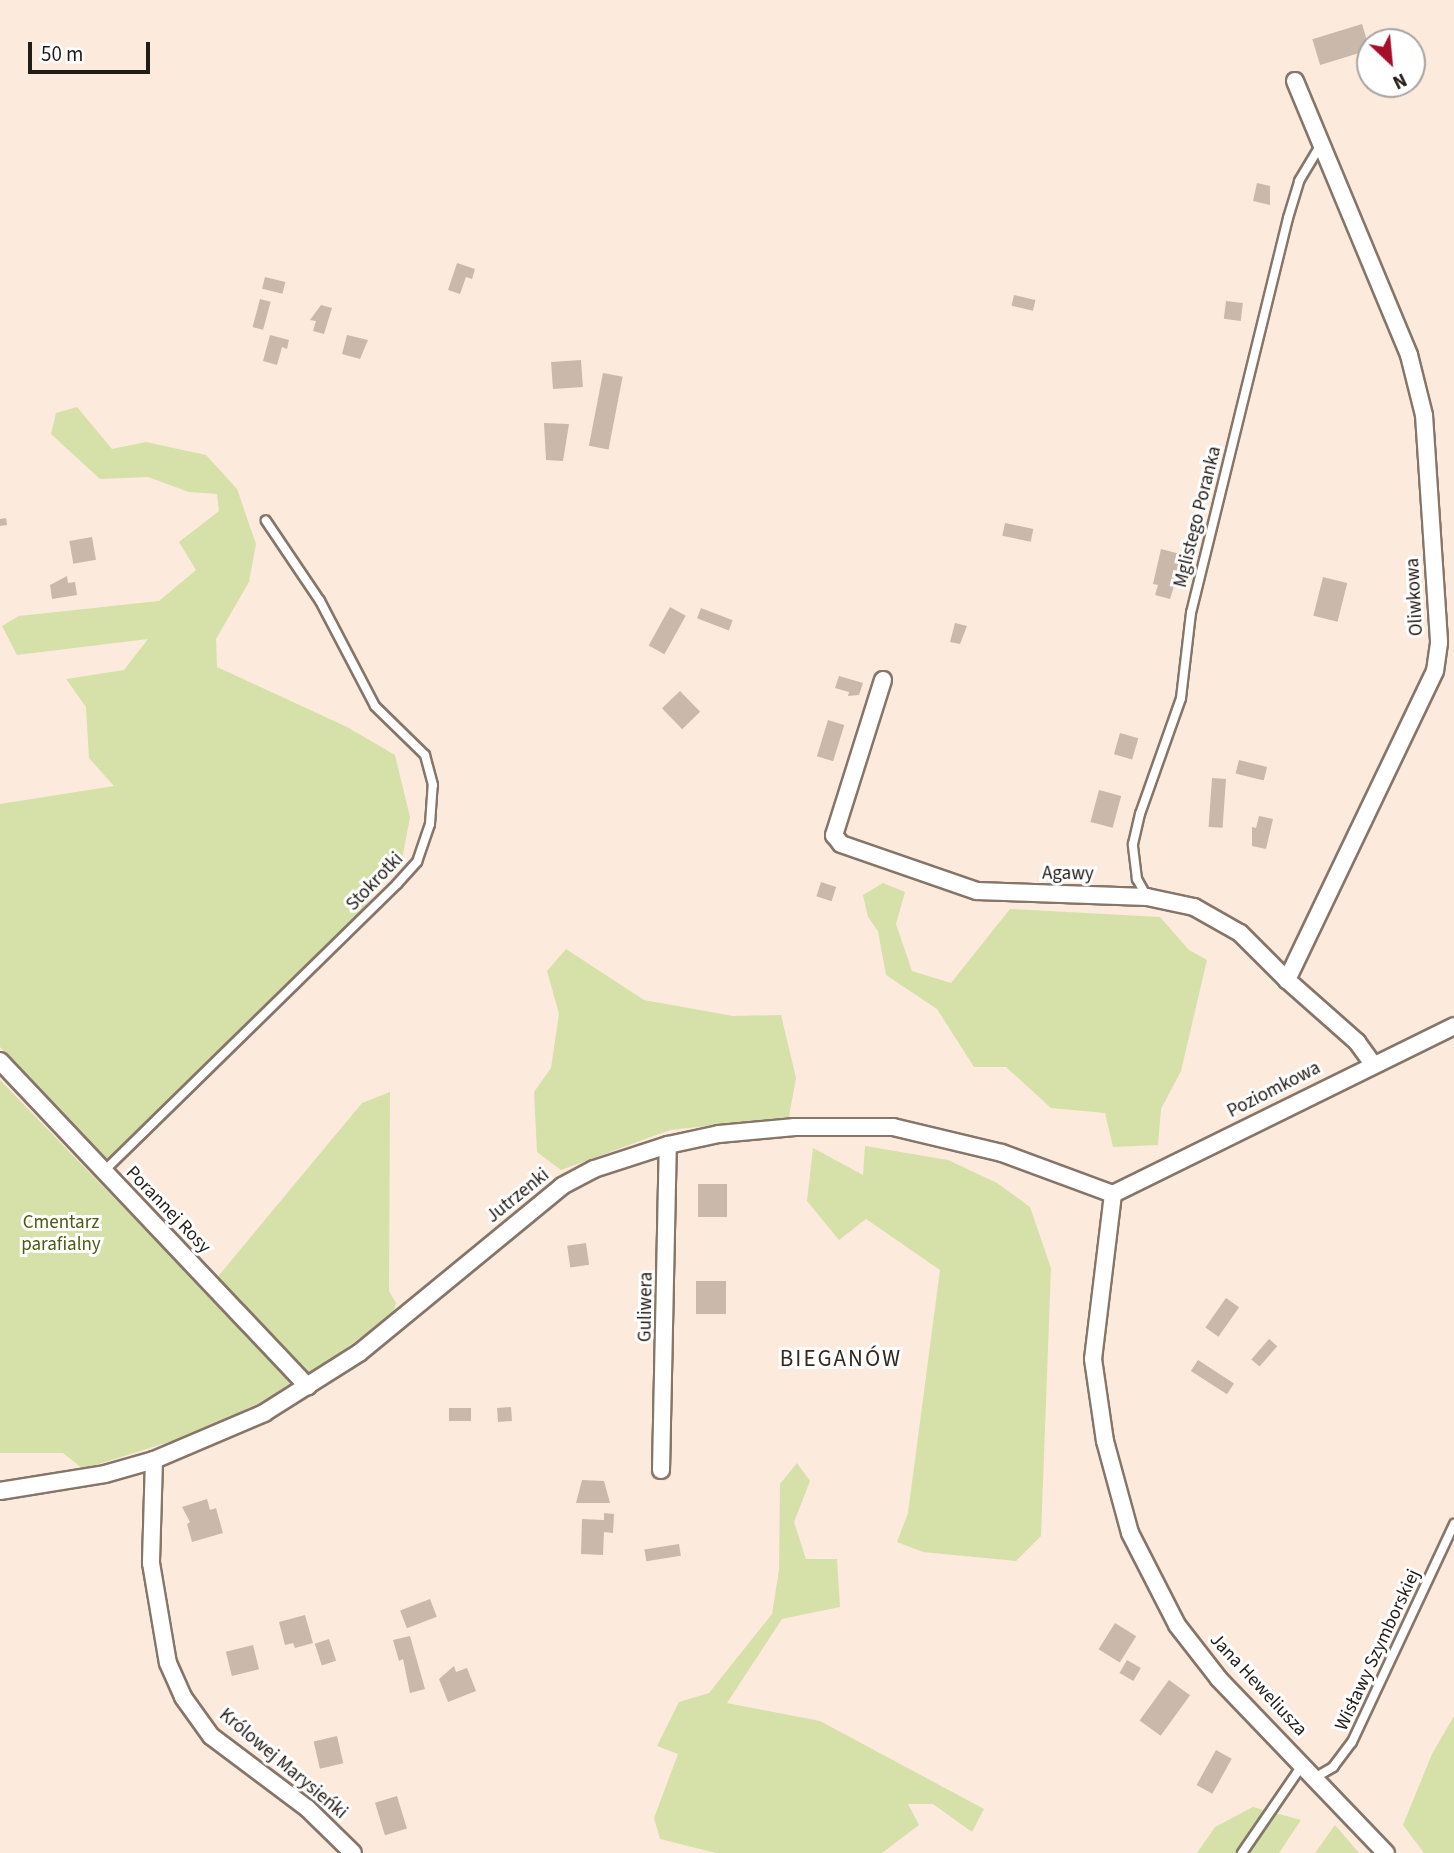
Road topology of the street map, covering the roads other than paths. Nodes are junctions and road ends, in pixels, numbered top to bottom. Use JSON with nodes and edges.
{"nodes":[{"id":1,"x":1294,"y":81,"type":"dead end"},
{"id":2,"x":1319,"y":148,"type":"junction"},
{"id":3,"x":266,"y":521,"type":"dead end"},
{"id":4,"x":883,"y":680,"type":"dead end"},
{"id":5,"x":1147,"y":897,"type":"junction"},
{"id":6,"x":1287,"y":980,"type":"junction"},
{"id":7,"x":1454,"y":1026,"type":"edge"},
{"id":8,"x":0,"y":1061,"type":"edge"},
{"id":9,"x":1373,"y":1064,"type":"junction"},
{"id":10,"x":668,"y":1145,"type":"junction"},
{"id":11,"x":103,"y":1172,"type":"junction"},
{"id":12,"x":1113,"y":1194,"type":"junction"},
{"id":13,"x":307,"y":1387,"type":"junction"},
{"id":14,"x":154,"y":1460,"type":"junction"},
{"id":15,"x":662,"y":1470,"type":"dead end"},
{"id":16,"x":0,"y":1492,"type":"edge"},
{"id":17,"x":1454,"y":1524,"type":"edge"},
{"id":18,"x":1303,"y":1764,"type":"junction"},
{"id":19,"x":1316,"y":1777,"type":"junction"},
{"id":20,"x":353,"y":1853,"type":"edge"},
{"id":21,"x":1242,"y":1853,"type":"edge"},
{"id":22,"x":1386,"y":1853,"type":"edge"}],
"edges":[{"from":1,"to":2,"type":"street","name":"Oliwkowa"},
{"from":2,"to":5,"type":"lane","name":"Mglistego Poranka"},
{"from":2,"to":6,"type":"street","name":"Oliwkowa"},
{"from":3,"to":11,"type":"lane","name":"Stokrotki"},
{"from":4,"to":5,"type":"street","name":"Agawy"},
{"from":5,"to":6,"type":"street","name":"Agawy"},
{"from":6,"to":9,"type":"street"},
{"from":7,"to":9,"type":"street","name":"Poziomkowa"},
{"from":8,"to":11,"type":"street","name":"Porannej Rosy"},
{"from":9,"to":12,"type":"street","name":"Poziomkowa"},
{"from":10,"to":12,"type":"street","name":"Jutrzenki"},
{"from":10,"to":13,"type":"street","name":"Jutrzenki"},
{"from":10,"to":15,"type":"street","name":"Guliwera"},
{"from":11,"to":13,"type":"street","name":"Porannej Rosy"},
{"from":12,"to":18,"type":"street","name":"Jana Heweliusza"},
{"from":13,"to":14,"type":"street","name":"Jutrzenki"},
{"from":14,"to":16,"type":"street","name":"Jutrzenki"},
{"from":14,"to":20,"type":"street","name":"Królowej Marysieńki"},
{"from":17,"to":19,"type":"lane","name":"Wisławy Szymborskiej"},
{"from":18,"to":19,"type":"street","name":"Jana Heweliusza"},
{"from":18,"to":21,"type":"lane"},
{"from":19,"to":22,"type":"street","name":"Jana Heweliusza"}]}
